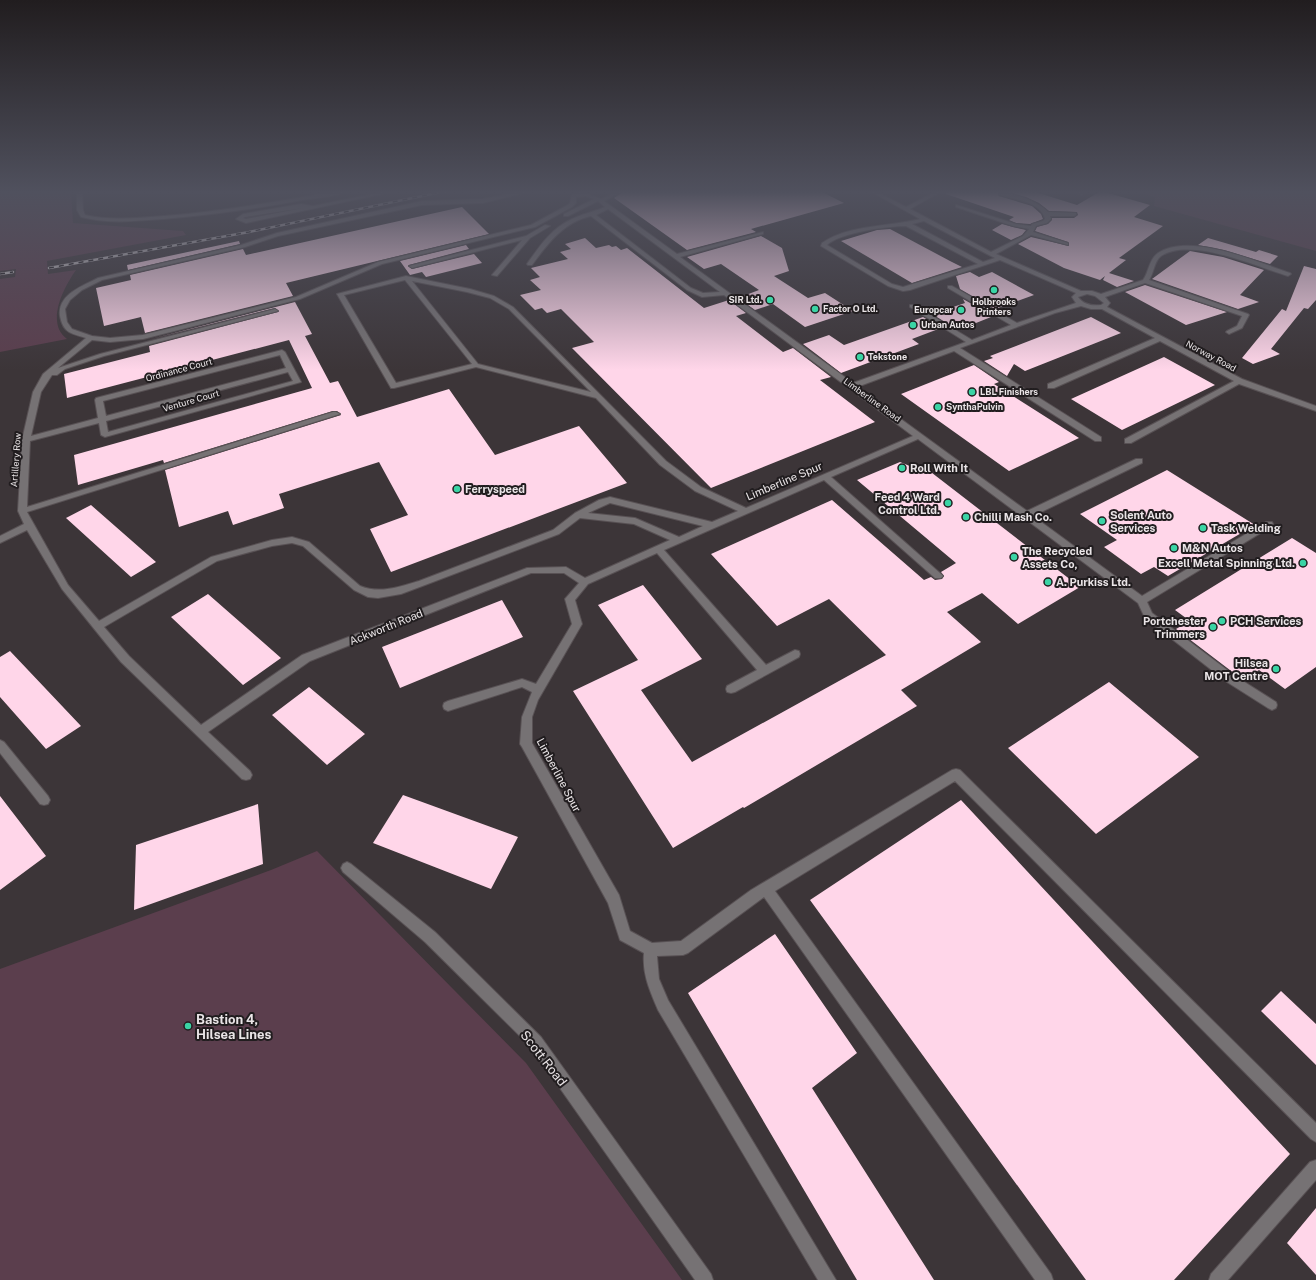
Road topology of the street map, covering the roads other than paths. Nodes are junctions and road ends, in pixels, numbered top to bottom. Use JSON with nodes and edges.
{"nodes":[{"id":1,"x":223,"y":251,"type":"edge"},
{"id":2,"x":431,"y":251,"type":"edge"},
{"id":3,"x":473,"y":251,"type":"edge"},
{"id":4,"x":516,"y":251,"type":"edge"},
{"id":5,"x":539,"y":251,"type":"edge"},
{"id":6,"x":639,"y":251,"type":"edge"},
{"id":7,"x":669,"y":251,"type":"edge"},
{"id":8,"x":695,"y":251,"type":"edge"},
{"id":9,"x":832,"y":251,"type":"edge"},
{"id":10,"x":958,"y":251,"type":"edge"},
{"id":11,"x":986,"y":251,"type":"edge"},
{"id":12,"x":998,"y":251,"type":"edge"},
{"id":13,"x":1165,"y":251,"type":"edge"},
{"id":14,"x":1212,"y":251,"type":"edge"},
{"id":15,"x":992,"y":254,"type":"junction"},
{"id":16,"x":676,"y":256,"type":"junction"},
{"id":17,"x":1000,"y":258,"type":"junction"},
{"id":18,"x":530,"y":264,"type":"dead end"},
{"id":19,"x":983,"y":264,"type":"junction"},
{"id":20,"x":412,"y":266,"type":"dead end"},
{"id":21,"x":1288,"y":274,"type":"dead end"},
{"id":22,"x":495,"y":275,"type":"dead end"},
{"id":23,"x":406,"y":278,"type":"junction"},
{"id":24,"x":1145,"y":281,"type":"junction"},
{"id":25,"x":950,"y":287,"type":"dead end"},
{"id":26,"x":726,"y":293,"type":"junction"},
{"id":27,"x":1080,"y":293,"type":"junction"},
{"id":28,"x":1101,"y":296,"type":"junction"},
{"id":29,"x":1081,"y":304,"type":"junction"},
{"id":30,"x":912,"y":306,"type":"dead end"},
{"id":31,"x":1103,"y":307,"type":"junction"},
{"id":32,"x":275,"y":311,"type":"dead end"},
{"id":33,"x":1016,"y":326,"type":"junction"},
{"id":34,"x":1229,"y":332,"type":"dead end"},
{"id":35,"x":91,"y":338,"type":"junction"},
{"id":36,"x":1160,"y":338,"type":"junction"},
{"id":37,"x":971,"y":342,"type":"junction"},
{"id":38,"x":955,"y":348,"type":"junction"},
{"id":39,"x":476,"y":365,"type":"junction"},
{"id":40,"x":291,"y":369,"type":"junction"},
{"id":41,"x":46,"y":376,"type":"junction"},
{"id":42,"x":1239,"y":381,"type":"junction"},
{"id":43,"x":852,"y":386,"type":"junction"},
{"id":44,"x":1052,"y":386,"type":"dead end"},
{"id":45,"x":599,"y":396,"type":"junction"},
{"id":46,"x":1316,"y":409,"type":"edge"},
{"id":47,"x":336,"y":414,"type":"dead end"},
{"id":48,"x":102,"y":419,"type":"junction"},
{"id":49,"x":919,"y":436,"type":"junction"},
{"id":50,"x":1098,"y":439,"type":"dead end"},
{"id":51,"x":26,"y":440,"type":"junction"},
{"id":52,"x":1128,"y":441,"type":"dead end"},
{"id":53,"x":1139,"y":461,"type":"dead end"},
{"id":54,"x":825,"y":476,"type":"junction"},
{"id":55,"x":745,"y":511,"type":"junction"},
{"id":56,"x":22,"y":512,"type":"junction"},
{"id":57,"x":578,"y":515,"type":"junction"},
{"id":58,"x":1027,"y":515,"type":"junction"},
{"id":59,"x":28,"y":524,"type":"junction"},
{"id":60,"x":1269,"y":524,"type":"dead end"},
{"id":61,"x":711,"y":525,"type":"junction"},
{"id":62,"x":0,"y":540,"type":"edge"},
{"id":63,"x":678,"y":540,"type":"junction"},
{"id":64,"x":658,"y":549,"type":"junction"},
{"id":65,"x":938,"y":576,"type":"dead end"},
{"id":66,"x":585,"y":582,"type":"junction"},
{"id":67,"x":1142,"y":601,"type":"junction"},
{"id":68,"x":98,"y":626,"type":"junction"},
{"id":69,"x":795,"y":654,"type":"dead end"},
{"id":70,"x":765,"y":671,"type":"junction"},
{"id":71,"x":539,"y":690,"type":"junction"},
{"id":72,"x":731,"y":690,"type":"dead end"},
{"id":73,"x":1272,"y":705,"type":"dead end"},
{"id":74,"x":448,"y":706,"type":"dead end"},
{"id":75,"x":201,"y":731,"type":"junction"},
{"id":76,"x":0,"y":745,"type":"edge"},
{"id":77,"x":246,"y":775,"type":"dead end"},
{"id":78,"x":44,"y":800,"type":"dead end"},
{"id":79,"x":347,"y":868,"type":"dead end"},
{"id":80,"x":766,"y":889,"type":"junction"},
{"id":81,"x":651,"y":950,"type":"junction"},
{"id":82,"x":1316,"y":1134,"type":"edge"},
{"id":83,"x":1316,"y":1168,"type":"edge"},
{"id":84,"x":705,"y":1280,"type":"edge"},
{"id":85,"x":828,"y":1280,"type":"edge"},
{"id":86,"x":1045,"y":1280,"type":"edge"},
{"id":87,"x":1217,"y":1280,"type":"edge"}],
"edges":[{"from":1,"to":35,"type":"street"},
{"from":2,"to":35,"type":"street"},
{"from":3,"to":20,"type":"street"},
{"from":4,"to":22,"type":"street"},
{"from":5,"to":18,"type":"street"},
{"from":6,"to":26,"type":"street"},
{"from":7,"to":16,"type":"street","name":"Limberline Road"},
{"from":8,"to":16,"type":"street"},
{"from":9,"to":19,"type":"street"},
{"from":10,"to":19,"type":"street"},
{"from":11,"to":15,"type":"street"},
{"from":12,"to":15,"type":"street"},
{"from":13,"to":24,"type":"street"},
{"from":14,"to":21,"type":"street"},
{"from":15,"to":17,"type":"street"},
{"from":16,"to":26,"type":"street","name":"Limberline Road"},
{"from":17,"to":19,"type":"street"},
{"from":17,"to":27,"type":"street"},
{"from":23,"to":39,"type":"street"},
{"from":23,"to":39,"type":"street"},
{"from":23,"to":45,"type":"street"},
{"from":24,"to":28,"type":"street"},
{"from":24,"to":34,"type":"street"},
{"from":25,"to":33,"type":"street"},
{"from":26,"to":43,"type":"street","name":"Limberline Road"},
{"from":27,"to":28,"type":"street"},
{"from":27,"to":29,"type":"street"},
{"from":28,"to":31,"type":"street"},
{"from":29,"to":31,"type":"street","name":"Norway Road"},
{"from":29,"to":33,"type":"street"},
{"from":30,"to":37,"type":"street"},
{"from":31,"to":36,"type":"street","name":"Norway Road"},
{"from":32,"to":41,"type":"street"},
{"from":33,"to":37,"type":"street"},
{"from":35,"to":41,"type":"street","name":"Artillery Row"},
{"from":36,"to":42,"type":"street","name":"Norway Road"},
{"from":36,"to":44,"type":"street"},
{"from":37,"to":38,"type":"street"},
{"from":38,"to":43,"type":"street"},
{"from":38,"to":50,"type":"street"},
{"from":39,"to":45,"type":"street"},
{"from":40,"to":48,"type":"street"},
{"from":40,"to":48,"type":"street","name":"Ordinance Court"},
{"from":40,"to":48,"type":"street","name":"Venture Court"},
{"from":41,"to":51,"type":"street","name":"Artillery Row"},
{"from":42,"to":46,"type":"street","name":"Norway Road"},
{"from":42,"to":52,"type":"street"},
{"from":43,"to":49,"type":"street","name":"Limberline Road"},
{"from":45,"to":55,"type":"street"},
{"from":47,"to":56,"type":"street"},
{"from":48,"to":51,"type":"street"},
{"from":49,"to":54,"type":"street","name":"Limberline Spur"},
{"from":49,"to":58,"type":"street","name":"Limberline Road"},
{"from":51,"to":56,"type":"street","name":"Artillery Row"},
{"from":53,"to":58,"type":"street"},
{"from":54,"to":55,"type":"street","name":"Limberline Spur"},
{"from":54,"to":65,"type":"street"},
{"from":55,"to":61,"type":"street","name":"Limberline Spur"},
{"from":56,"to":59,"type":"street","name":"Artillery Row"},
{"from":57,"to":61,"type":"street"},
{"from":57,"to":63,"type":"street"},
{"from":57,"to":68,"type":"street"},
{"from":58,"to":67,"type":"street","name":"Limberline Road"},
{"from":59,"to":62,"type":"street"},
{"from":59,"to":68,"type":"street"},
{"from":60,"to":67,"type":"street"},
{"from":61,"to":63,"type":"street","name":"Limberline Spur"},
{"from":63,"to":64,"type":"street","name":"Limberline Spur"},
{"from":64,"to":66,"type":"street","name":"Limberline Spur"},
{"from":64,"to":70,"type":"street"},
{"from":66,"to":71,"type":"street","name":"Limberline Spur"},
{"from":66,"to":75,"type":"street","name":"Ackworth Road"},
{"from":67,"to":73,"type":"street"},
{"from":68,"to":75,"type":"street"},
{"from":69,"to":70,"type":"street"},
{"from":70,"to":72,"type":"street"},
{"from":71,"to":74,"type":"street"},
{"from":71,"to":81,"type":"street","name":"Limberline Spur"},
{"from":75,"to":77,"type":"street"},
{"from":76,"to":78,"type":"street"},
{"from":79,"to":84,"type":"street","name":"Scott Road"},
{"from":80,"to":81,"type":"street"},
{"from":80,"to":82,"type":"street"},
{"from":80,"to":86,"type":"street"},
{"from":81,"to":85,"type":"street"},
{"from":83,"to":87,"type":"street"}]}
